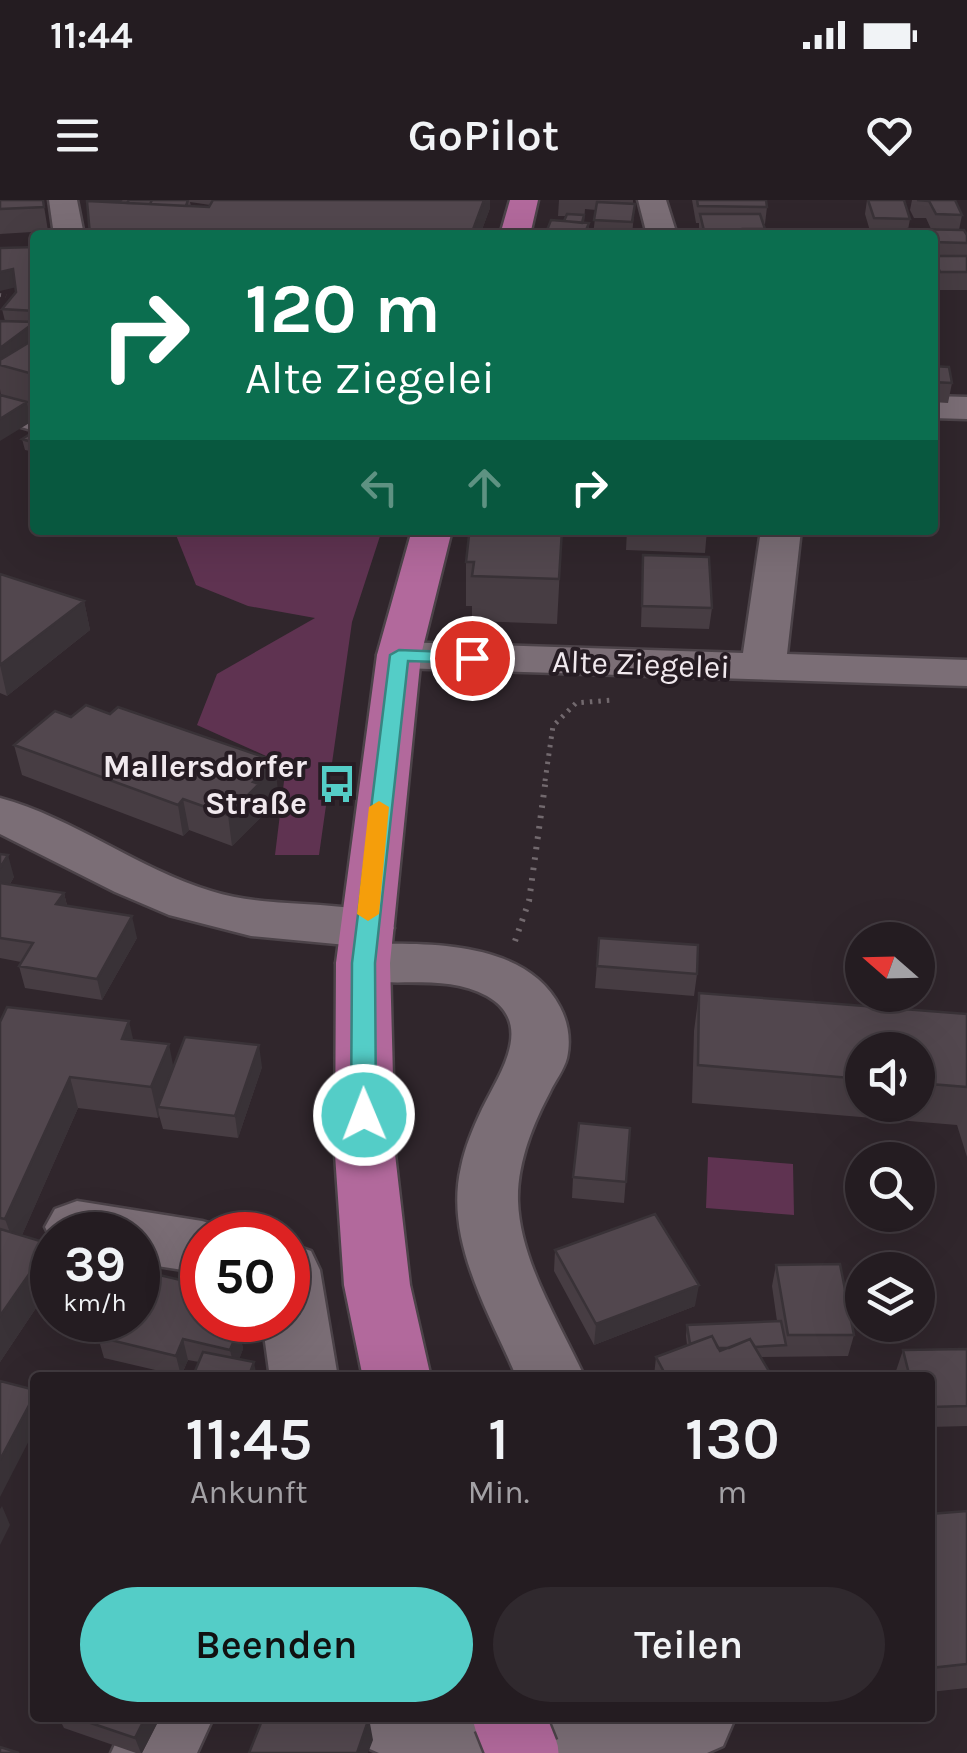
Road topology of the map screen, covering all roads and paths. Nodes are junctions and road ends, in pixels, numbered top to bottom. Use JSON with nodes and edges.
{"nodes":[{"id":1,"x":63,"y":200,"type":"edge"},
{"id":2,"x":652,"y":200,"type":"edge"},
{"id":3,"x":68,"y":230,"type":"edge"},
{"id":4,"x":661,"y":230,"type":"edge"},
{"id":5,"x":4,"y":395,"type":"edge"},
{"id":6,"x":938,"y":407,"type":"edge"},
{"id":7,"x":967,"y":408,"type":"edge"},
{"id":8,"x":30,"y":416,"type":"edge"},
{"id":9,"x":431,"y":535,"type":"edge"},
{"id":10,"x":780,"y":535,"type":"edge"},
{"id":11,"x":399,"y":655,"type":"junction"},
{"id":12,"x":763,"y":668,"type":"junction"},
{"id":13,"x":967,"y":673,"type":"edge"},
{"id":14,"x":627,"y":699,"type":"dead end"},
{"id":15,"x":0,"y":814,"type":"edge"},
{"id":16,"x":365,"y":946,"type":"junction"},
{"id":17,"x":502,"y":980,"type":"junction"},
{"id":18,"x":396,"y":1372,"type":"edge"},
{"id":19,"x":548,"y":1372,"type":"edge"},
{"id":20,"x":171,"y":1722,"type":"edge"},
{"id":21,"x":402,"y":1722,"type":"edge"},
{"id":22,"x":511,"y":1722,"type":"edge"},
{"id":23,"x":681,"y":1722,"type":"edge"},
{"id":24,"x":697,"y":1722,"type":"edge"},
{"id":25,"x":152,"y":1753,"type":"edge"},
{"id":26,"x":523,"y":1753,"type":"edge"},
{"id":27,"x":542,"y":1753,"type":"edge"},
{"id":28,"x":565,"y":1753,"type":"edge"},
{"id":29,"x":709,"y":1753,"type":"edge"}],
"edges":[{"from":1,"to":3,"type":"street"},
{"from":2,"to":4,"type":"street"},
{"from":5,"to":8,"type":"street"},
{"from":6,"to":7,"type":"street"},
{"from":9,"to":11,"type":"main road"},
{"from":10,"to":12,"type":"street","name":"Alte Ziegelei"},
{"from":11,"to":12,"type":"street","name":"Alte Ziegelei"},
{"from":11,"to":16,"type":"main road"},
{"from":12,"to":13,"type":"street","name":"Alte Ziegelei"},
{"from":14,"to":17,"type":"path"},
{"from":15,"to":16,"type":"street"},
{"from":16,"to":17,"type":"street"},
{"from":16,"to":18,"type":"main road"},
{"from":17,"to":19,"type":"street"},
{"from":20,"to":25,"type":"street"},
{"from":21,"to":27,"type":"street"},
{"from":22,"to":26,"type":"main road","bridge":true},
{"from":23,"to":28,"type":"street"},
{"from":24,"to":29,"type":"street"}]}
